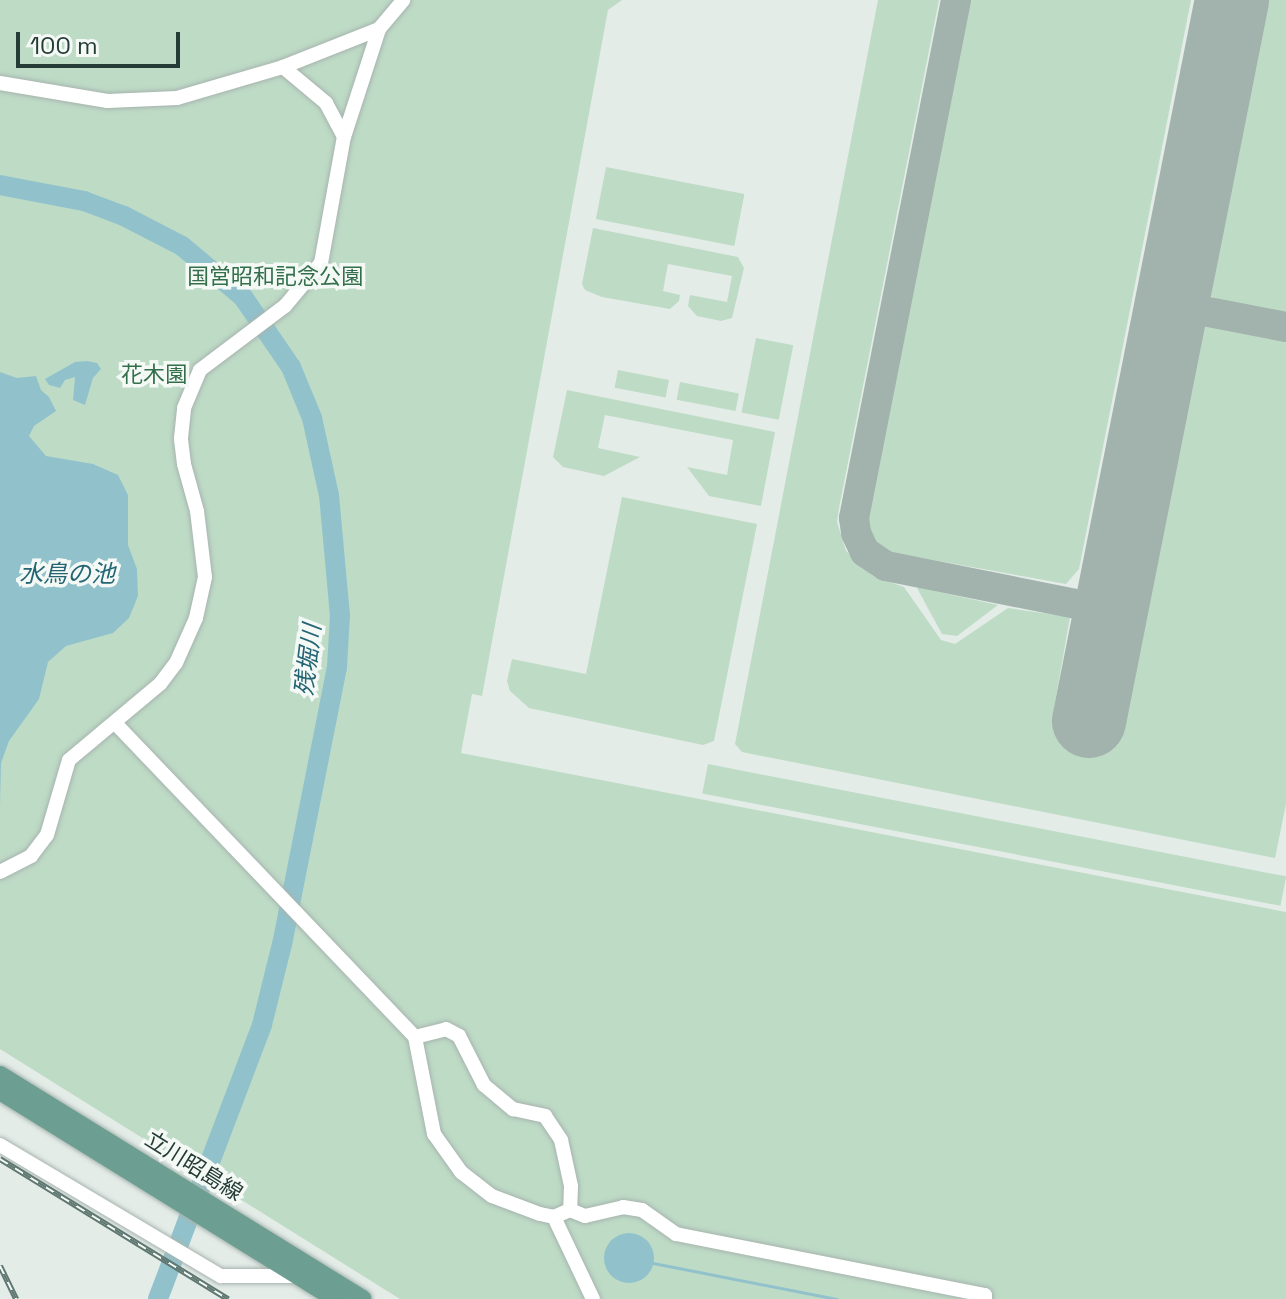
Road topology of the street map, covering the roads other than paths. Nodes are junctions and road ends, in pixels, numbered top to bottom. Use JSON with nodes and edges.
{"nodes":[{"id":1,"x":403,"y":0,"type":"edge"},
{"id":2,"x":379,"y":29,"type":"junction"},
{"id":3,"x":283,"y":67,"type":"junction"},
{"id":4,"x":0,"y":83,"type":"edge"},
{"id":5,"x":344,"y":137,"type":"junction"},
{"id":6,"x":115,"y":723,"type":"junction"},
{"id":7,"x":0,"y":872,"type":"edge"},
{"id":8,"x":415,"y":1037,"type":"junction"},
{"id":9,"x":0,"y":1075,"type":"edge"},
{"id":10,"x":0,"y":1091,"type":"edge"},
{"id":11,"x":0,"y":1145,"type":"edge"},
{"id":12,"x":172,"y":1190,"type":"junction"},
{"id":13,"x":570,"y":1210,"type":"junction"},
{"id":14,"x":554,"y":1217,"type":"junction"},
{"id":15,"x":218,"y":1218,"type":"junction"},
{"id":16,"x":297,"y":1276,"type":"junction"},
{"id":17,"x":316,"y":1287,"type":"edge"},
{"id":18,"x":336,"y":1299,"type":"edge"},
{"id":19,"x":362,"y":1299,"type":"edge"},
{"id":20,"x":593,"y":1299,"type":"edge"},
{"id":21,"x":985,"y":1299,"type":"edge"}],
"edges":[{"from":1,"to":2,"type":"street"},
{"from":2,"to":3,"type":"street"},
{"from":2,"to":5,"type":"street"},
{"from":3,"to":4,"type":"street"},
{"from":3,"to":5,"type":"street"},
{"from":5,"to":6,"type":"street"},
{"from":6,"to":7,"type":"street"},
{"from":6,"to":8,"type":"street"},
{"from":8,"to":13,"type":"street"},
{"from":8,"to":14,"type":"street"},
{"from":9,"to":12,"type":"main road","name":"立川昭島線"},
{"from":10,"to":12,"type":"main road","name":"立川昭島線"},
{"from":11,"to":16,"type":"street"},
{"from":12,"to":15,"type":"main road","name":"立川昭島線"},
{"from":13,"to":14,"type":"street"},
{"from":13,"to":21,"type":"street"},
{"from":14,"to":20,"type":"street"},
{"from":15,"to":16,"type":"main road","name":"立川昭島線"},
{"from":15,"to":17,"type":"main road","name":"立川昭島線"},
{"from":16,"to":17,"type":"main road","name":"立川昭島線"},
{"from":17,"to":18,"type":"main road","name":"立川昭島線"},
{"from":17,"to":19,"type":"main road","name":"立川昭島線"}]}
